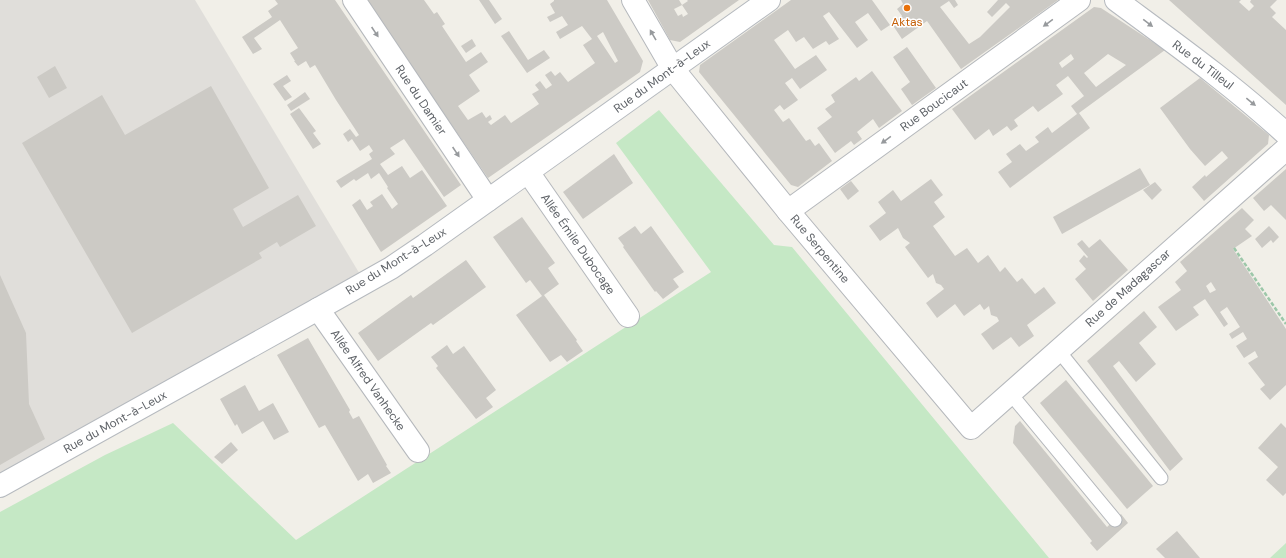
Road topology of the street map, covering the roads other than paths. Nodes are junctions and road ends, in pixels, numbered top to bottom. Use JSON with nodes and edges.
{"nodes":[{"id":1,"x":354,"y":0,"type":"edge"},
{"id":2,"x":633,"y":0,"type":"edge"},
{"id":3,"x":769,"y":0,"type":"edge"},
{"id":4,"x":1079,"y":0,"type":"edge"},
{"id":5,"x":1116,"y":0,"type":"edge"},
{"id":6,"x":673,"y":69,"type":"junction"},
{"id":7,"x":1286,"y":134,"type":"edge"},
{"id":8,"x":1286,"y":149,"type":"edge"},
{"id":9,"x":528,"y":172,"type":"junction"},
{"id":10,"x":488,"y":200,"type":"junction"},
{"id":11,"x":788,"y":211,"type":"junction"},
{"id":12,"x":318,"y":309,"type":"junction"},
{"id":13,"x":628,"y":316,"type":"dead end"},
{"id":14,"x":1058,"y":350,"type":"junction"},
{"id":15,"x":1010,"y":393,"type":"junction"},
{"id":16,"x":970,"y":428,"type":"joint"},
{"id":17,"x":418,"y":451,"type":"dead end"},
{"id":18,"x":1161,"y":478,"type":"dead end"},
{"id":19,"x":0,"y":486,"type":"edge"},
{"id":20,"x":1115,"y":520,"type":"dead end"}],
"edges":[{"from":1,"to":10,"type":"street","name":"Rue du Damier","one_way":true},
{"from":6,"to":2,"type":"street","name":"Rue Serpentine","one_way":true},
{"from":3,"to":6,"type":"street","name":"Rue du Mont-à-Leux"},
{"from":4,"to":11,"type":"street","name":"Rue Boucicaut","one_way":true},
{"from":5,"to":7,"type":"street","name":"Rue du Tilleul","one_way":true},
{"from":6,"to":9,"type":"street","name":"Rue du Mont-à-Leux"},
{"from":6,"to":11,"type":"street","name":"Rue Serpentine"},
{"from":8,"to":14,"type":"street","name":"Rue de Madagascar"},
{"from":9,"to":10,"type":"street","name":"Rue du Mont-à-Leux"},
{"from":9,"to":13,"type":"street","name":"Allée Émile Dubocage"},
{"from":10,"to":12,"type":"street","name":"Rue du Mont-à-Leux"},
{"from":11,"to":16,"type":"street","name":"Rue Serpentine"},
{"from":12,"to":17,"type":"street","name":"Allée Alfred Vanhecke"},
{"from":12,"to":19,"type":"street","name":"Rue du Mont-à-Leux"},
{"from":14,"to":15,"type":"street","name":"Rue de Madagascar"},
{"from":14,"to":18,"type":"lane"},
{"from":15,"to":16,"type":"street","name":"Rue de Madagascar"},
{"from":15,"to":20,"type":"lane"}]}
